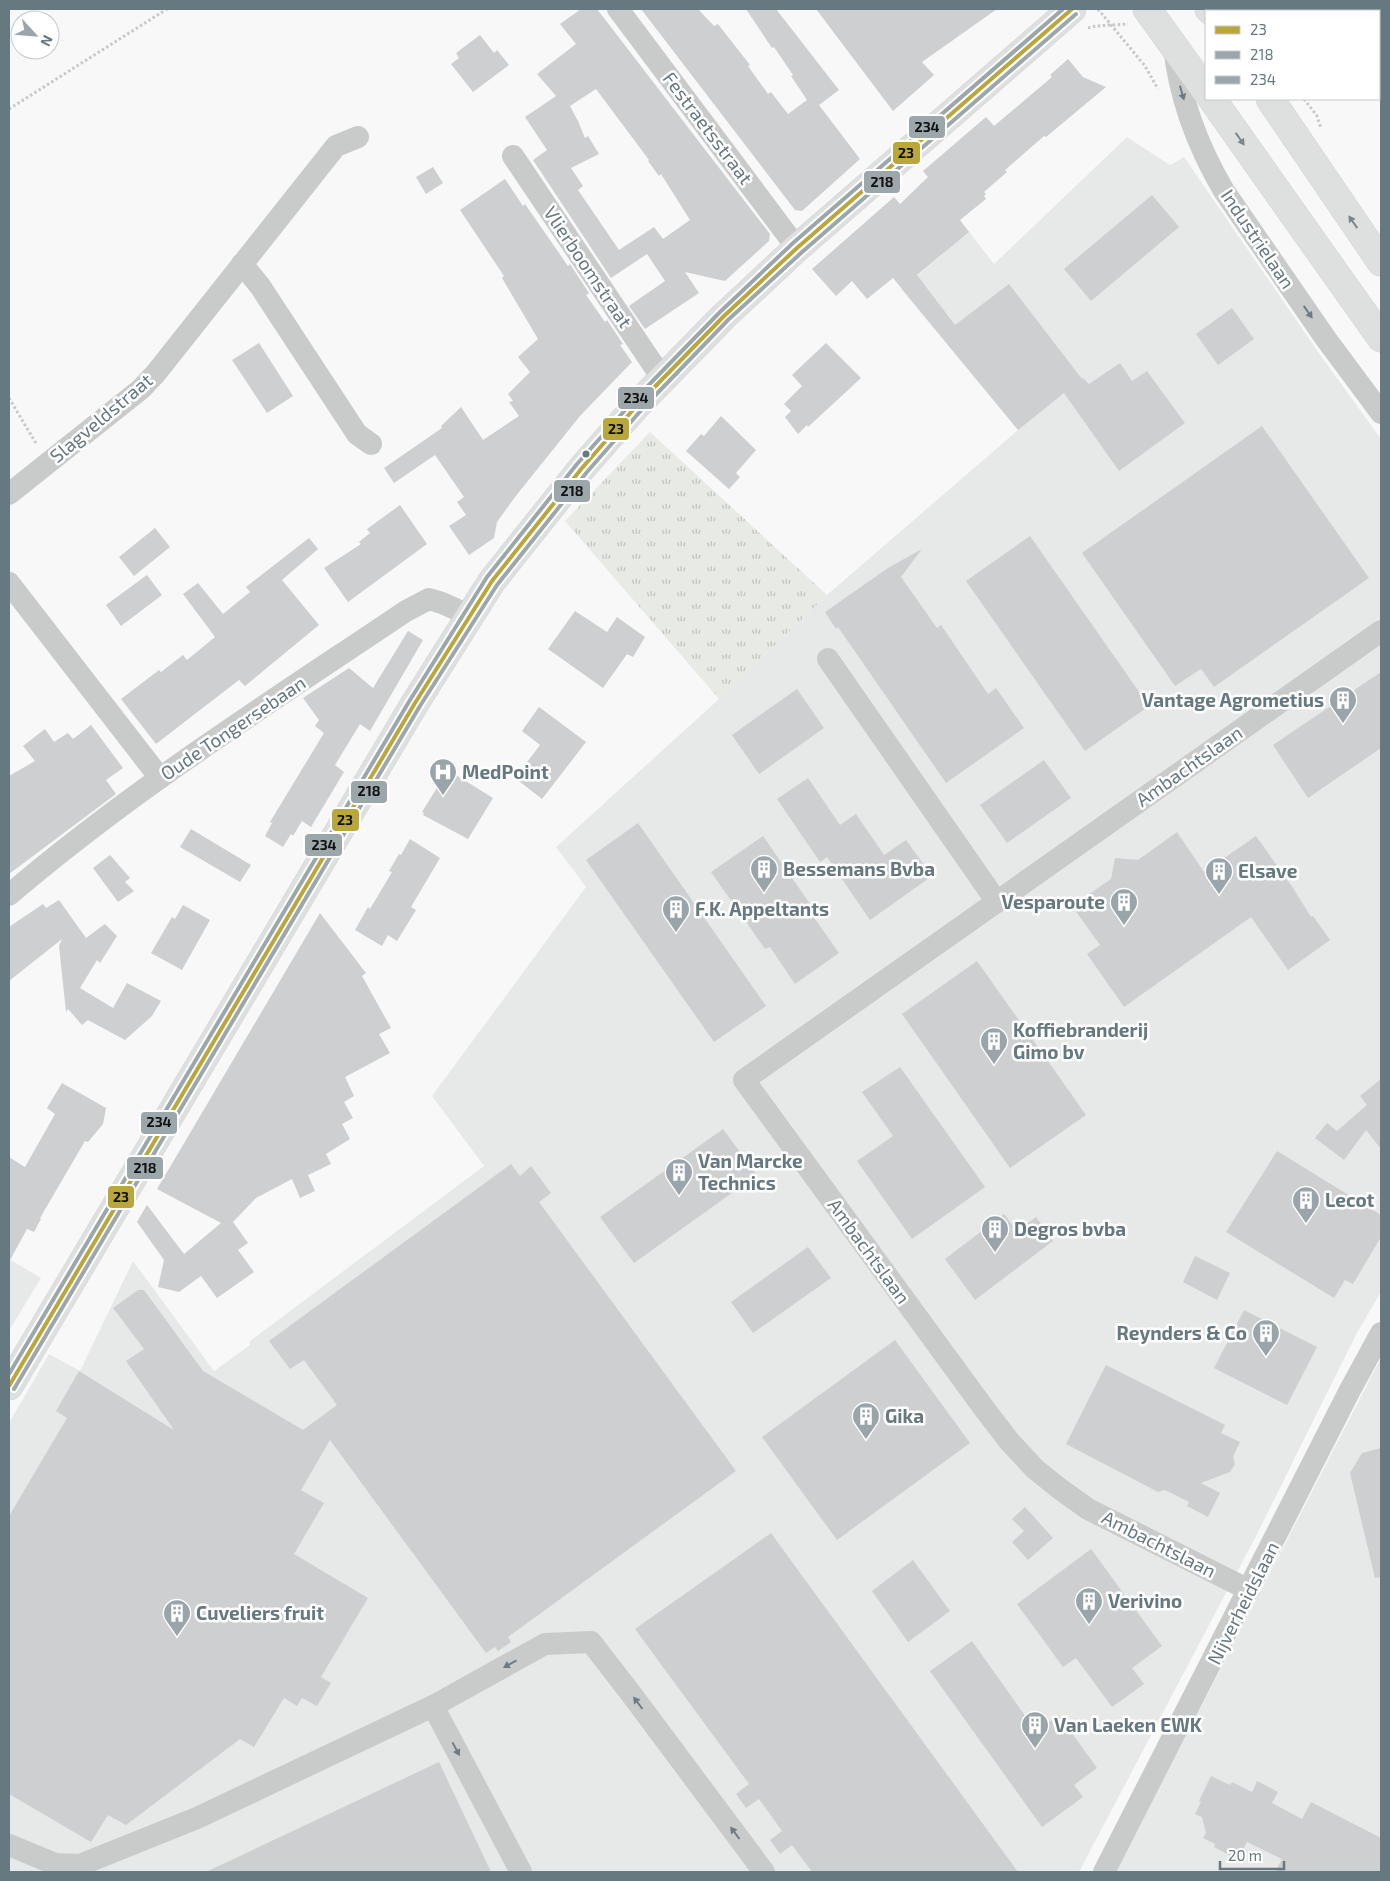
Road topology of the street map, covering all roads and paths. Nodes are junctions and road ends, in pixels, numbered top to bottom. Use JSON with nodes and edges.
{"nodes":[{"id":1,"x":167,"y":9,"type":"edge"},
{"id":2,"x":618,"y":9,"type":"edge"},
{"id":3,"x":1098,"y":9,"type":"edge"},
{"id":4,"x":1147,"y":9,"type":"edge"},
{"id":5,"x":1062,"y":13,"type":"edge"},
{"id":6,"x":1111,"y":24,"type":"dead end"},
{"id":7,"x":1174,"y":45,"type":"junction"},
{"id":8,"x":1205,"y":90,"type":"edge"},
{"id":9,"x":1213,"y":100,"type":"edge"},
{"id":10,"x":1271,"y":100,"type":"edge"},
{"id":11,"x":9,"y":109,"type":"edge"},
{"id":12,"x":358,"y":137,"type":"dead end"},
{"id":13,"x":513,"y":156,"type":"dead end"},
{"id":14,"x":797,"y":248,"type":"junction"},
{"id":15,"x":1381,"y":262,"type":"edge"},
{"id":16,"x":242,"y":264,"type":"junction"},
{"id":17,"x":1381,"y":338,"type":"edge"},
{"id":18,"x":662,"y":378,"type":"junction"},
{"id":19,"x":9,"y":398,"type":"edge"},
{"id":20,"x":1381,"y":413,"type":"edge"},
{"id":21,"x":371,"y":444,"type":"dead end"},
{"id":22,"x":48,"y":463,"type":"junction"},
{"id":23,"x":9,"y":494,"type":"edge"},
{"id":24,"x":9,"y":583,"type":"edge"},
{"id":25,"x":471,"y":616,"type":"junction"},
{"id":26,"x":1381,"y":631,"type":"edge"},
{"id":27,"x":828,"y":659,"type":"dead end"},
{"id":28,"x":160,"y":778,"type":"junction"},
{"id":29,"x":9,"y":895,"type":"edge"},
{"id":30,"x":997,"y":902,"type":"junction"},
{"id":31,"x":1381,"y":1333,"type":"edge"},
{"id":32,"x":9,"y":1386,"type":"edge"},
{"id":33,"x":1249,"y":1590,"type":"junction"},
{"id":34,"x":433,"y":1706,"type":"junction"},
{"id":35,"x":9,"y":1845,"type":"edge"},
{"id":36,"x":521,"y":1872,"type":"edge"},
{"id":37,"x":764,"y":1872,"type":"edge"},
{"id":38,"x":1104,"y":1872,"type":"edge"}],
"edges":[{"from":1,"to":11,"type":"path"},
{"from":2,"to":14,"type":"street","name":"Festraetsstraat"},
{"from":3,"to":6,"type":"path"},
{"from":4,"to":7,"type":"main road"},
{"from":5,"to":14,"type":"main road"},
{"from":7,"to":8,"type":"main road"},
{"from":7,"to":20,"type":"street","name":"Industrielaan","one_way":true},
{"from":9,"to":17,"type":"main road","one_way":true},
{"from":15,"to":10,"type":"main road","one_way":true},
{"from":12,"to":16,"type":"street","name":"Slagveldstraat"},
{"from":13,"to":18,"type":"street","name":"Vlierboomstraat"},
{"from":14,"to":18,"type":"main road"},
{"from":16,"to":21,"type":"street"},
{"from":16,"to":22,"type":"street","name":"Slagveldstraat"},
{"from":18,"to":25,"type":"main road"},
{"from":19,"to":22,"type":"path"},
{"from":22,"to":23,"type":"street","name":"Slagveldstraat"},
{"from":24,"to":28,"type":"street"},
{"from":25,"to":28,"type":"street","name":"Oude Tongersebaan"},
{"from":25,"to":32,"type":"main road"},
{"from":26,"to":30,"type":"street","name":"Ambachtslaan"},
{"from":27,"to":30,"type":"street"},
{"from":28,"to":29,"type":"street","name":"Oude Tongersebaan"},
{"from":30,"to":33,"type":"street","name":"Ambachtslaan"},
{"from":31,"to":33,"type":"street","name":"Nijverheidslaan"},
{"from":33,"to":38,"type":"street","name":"Nijverheidslaan"},
{"from":34,"to":35,"type":"street"},
{"from":34,"to":36,"type":"street","one_way":true},
{"from":37,"to":34,"type":"street","one_way":true}]}
